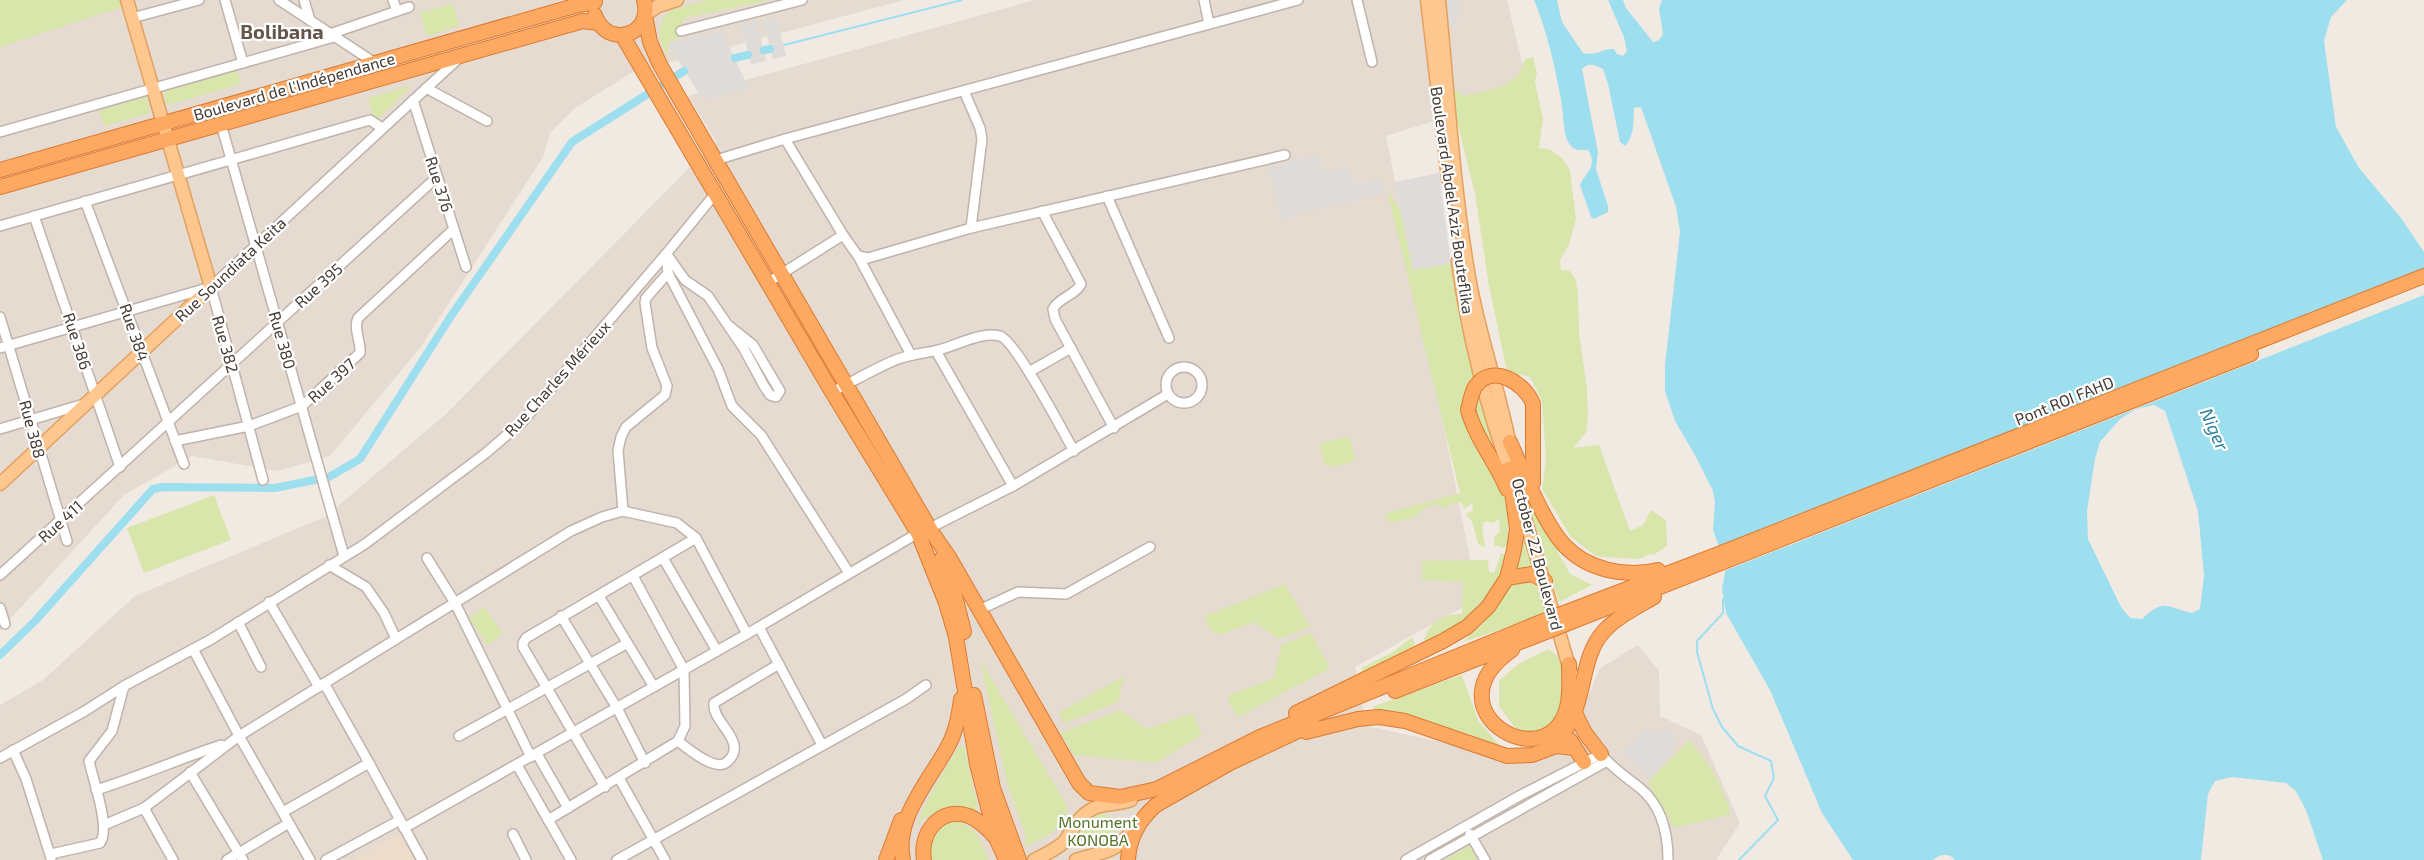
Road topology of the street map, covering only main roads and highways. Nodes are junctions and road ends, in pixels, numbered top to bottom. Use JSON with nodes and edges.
{"nodes":[{"id":1,"x":127,"y":0,"type":"edge"},
{"id":2,"x":644,"y":0,"type":"edge"},
{"id":3,"x":676,"y":0,"type":"edge"},
{"id":4,"x":1427,"y":0,"type":"edge"},
{"id":5,"x":1439,"y":0,"type":"edge"},
{"id":6,"x":595,"y":1,"type":"edge"},
{"id":7,"x":645,"y":15,"type":"junction"},
{"id":8,"x":598,"y":23,"type":"junction"},
{"id":9,"x":622,"y":35,"type":"junction"},
{"id":10,"x":163,"y":124,"type":"junction"},
{"id":11,"x":169,"y":139,"type":"junction"},
{"id":12,"x":0,"y":170,"type":"edge"},
{"id":13,"x":0,"y":187,"type":"edge"},
{"id":14,"x":2424,"y":276,"type":"edge"},
{"id":15,"x":2424,"y":286,"type":"edge"},
{"id":16,"x":211,"y":287,"type":"joint"},
{"id":17,"x":1510,"y":442,"type":"junction"},
{"id":18,"x":1509,"y":469,"type":"junction"},
{"id":19,"x":0,"y":484,"type":"edge"},
{"id":20,"x":1536,"y":497,"type":"junction"},
{"id":21,"x":1521,"y":501,"type":"junction"},
{"id":22,"x":927,"y":532,"type":"junction"},
{"id":23,"x":1710,"y":562,"type":"junction"},
{"id":24,"x":1507,"y":578,"type":"junction"},
{"id":25,"x":1545,"y":581,"type":"junction"},
{"id":26,"x":1480,"y":615,"type":"junction"},
{"id":27,"x":1532,"y":634,"type":"junction"},
{"id":28,"x":1569,"y":664,"type":"junction"},
{"id":29,"x":963,"y":681,"type":"junction"},
{"id":30,"x":1575,"y":713,"type":"junction"},
{"id":31,"x":1566,"y":730,"type":"junction"},
{"id":32,"x":1260,"y":737,"type":"junction"},
{"id":33,"x":1275,"y":742,"type":"junction"},
{"id":34,"x":1549,"y":748,"type":"junction"},
{"id":35,"x":1574,"y":748,"type":"junction"},
{"id":36,"x":1604,"y":758,"type":"road end"},
{"id":37,"x":1587,"y":766,"type":"road end"},
{"id":38,"x":1157,"y":789,"type":"junction"},
{"id":39,"x":921,"y":791,"type":"junction"},
{"id":40,"x":1146,"y":814,"type":"junction"},
{"id":41,"x":1004,"y":848,"type":"edge"},
{"id":42,"x":886,"y":860,"type":"edge"},
{"id":43,"x":903,"y":860,"type":"edge"},
{"id":44,"x":924,"y":860,"type":"edge"},
{"id":45,"x":1019,"y":860,"type":"edge"},
{"id":46,"x":1035,"y":860,"type":"edge"},
{"id":47,"x":1076,"y":860,"type":"edge"},
{"id":48,"x":1128,"y":860,"type":"edge"}],
"edges":[{"from":1,"to":10,"type":"main road","name":"Rue 382"},
{"from":2,"to":7,"type":"highway"},
{"from":3,"to":7,"type":"main road"},
{"from":4,"to":18,"type":"main road","name":"Boulevard Abdel Aziz Bouteflika"},
{"from":5,"to":17,"type":"main road","name":"Boulevard Abdel Aziz Bouteflika"},
{"from":6,"to":8,"type":"highway"},
{"from":6,"to":10,"type":"highway","name":"Boulevard de l'Indépendance"},
{"from":7,"to":9,"type":"highway"},
{"from":7,"to":22,"type":"highway"},
{"from":8,"to":9,"type":"highway"},
{"from":8,"to":11,"type":"highway","name":"Boulevard de l'Indépendance"},
{"from":9,"to":22,"type":"highway"},
{"from":10,"to":11,"type":"main road","name":"Rue 382"},
{"from":10,"to":12,"type":"highway","name":"Boulevard de l'Indépendance"},
{"from":11,"to":13,"type":"highway","name":"Boulevard de l'Indépendance"},
{"from":11,"to":16,"type":"main road","name":"Rue 382"},
{"from":14,"to":23,"type":"highway","name":"Pont ROI FAHD"},
{"from":15,"to":23,"type":"highway"},
{"from":16,"to":19,"type":"main road","name":"Rue Soundiata Keita"},
{"from":17,"to":20,"type":"highway"},
{"from":17,"to":21,"type":"main road","name":"October 22 Boulevard"},
{"from":18,"to":21,"type":"main road","name":"Boulevard Abdel Aziz Bouteflika"},
{"from":18,"to":24,"type":"highway"},
{"from":20,"to":23,"type":"highway"},
{"from":20,"to":26,"type":"highway","bridge":true},
{"from":21,"to":25,"type":"main road","name":"October 22 Boulevard"},
{"from":22,"to":29,"type":"highway"},
{"from":22,"to":38,"type":"highway"},
{"from":22,"to":41,"type":"highway"},
{"from":23,"to":27,"type":"highway","bridge":true},
{"from":23,"to":30,"type":"highway"},
{"from":24,"to":25,"type":"highway"},
{"from":24,"to":26,"type":"highway"},
{"from":25,"to":28,"type":"main road","name":"October 22 Boulevard"},
{"from":26,"to":32,"type":"highway"},
{"from":27,"to":28,"type":"highway"},
{"from":27,"to":32,"type":"highway"},
{"from":27,"to":33,"type":"highway"},
{"from":28,"to":30,"type":"main road","name":"October 22 Boulevard"},
{"from":29,"to":39,"type":"highway"},
{"from":29,"to":41,"type":"highway"},
{"from":30,"to":31,"type":"highway"},
{"from":30,"to":36,"type":"highway"},
{"from":31,"to":34,"type":"highway"},
{"from":31,"to":35,"type":"highway"},
{"from":32,"to":38,"type":"highway"},
{"from":33,"to":34,"type":"highway"},
{"from":33,"to":40,"type":"highway"},
{"from":34,"to":35,"type":"highway"},
{"from":35,"to":37,"type":"highway"},
{"from":38,"to":46,"type":"main road"},
{"from":39,"to":42,"type":"highway"},
{"from":39,"to":43,"type":"highway"},
{"from":40,"to":47,"type":"main road"},
{"from":40,"to":48,"type":"highway"},
{"from":41,"to":44,"type":"highway"},
{"from":41,"to":45,"type":"highway"}]}
